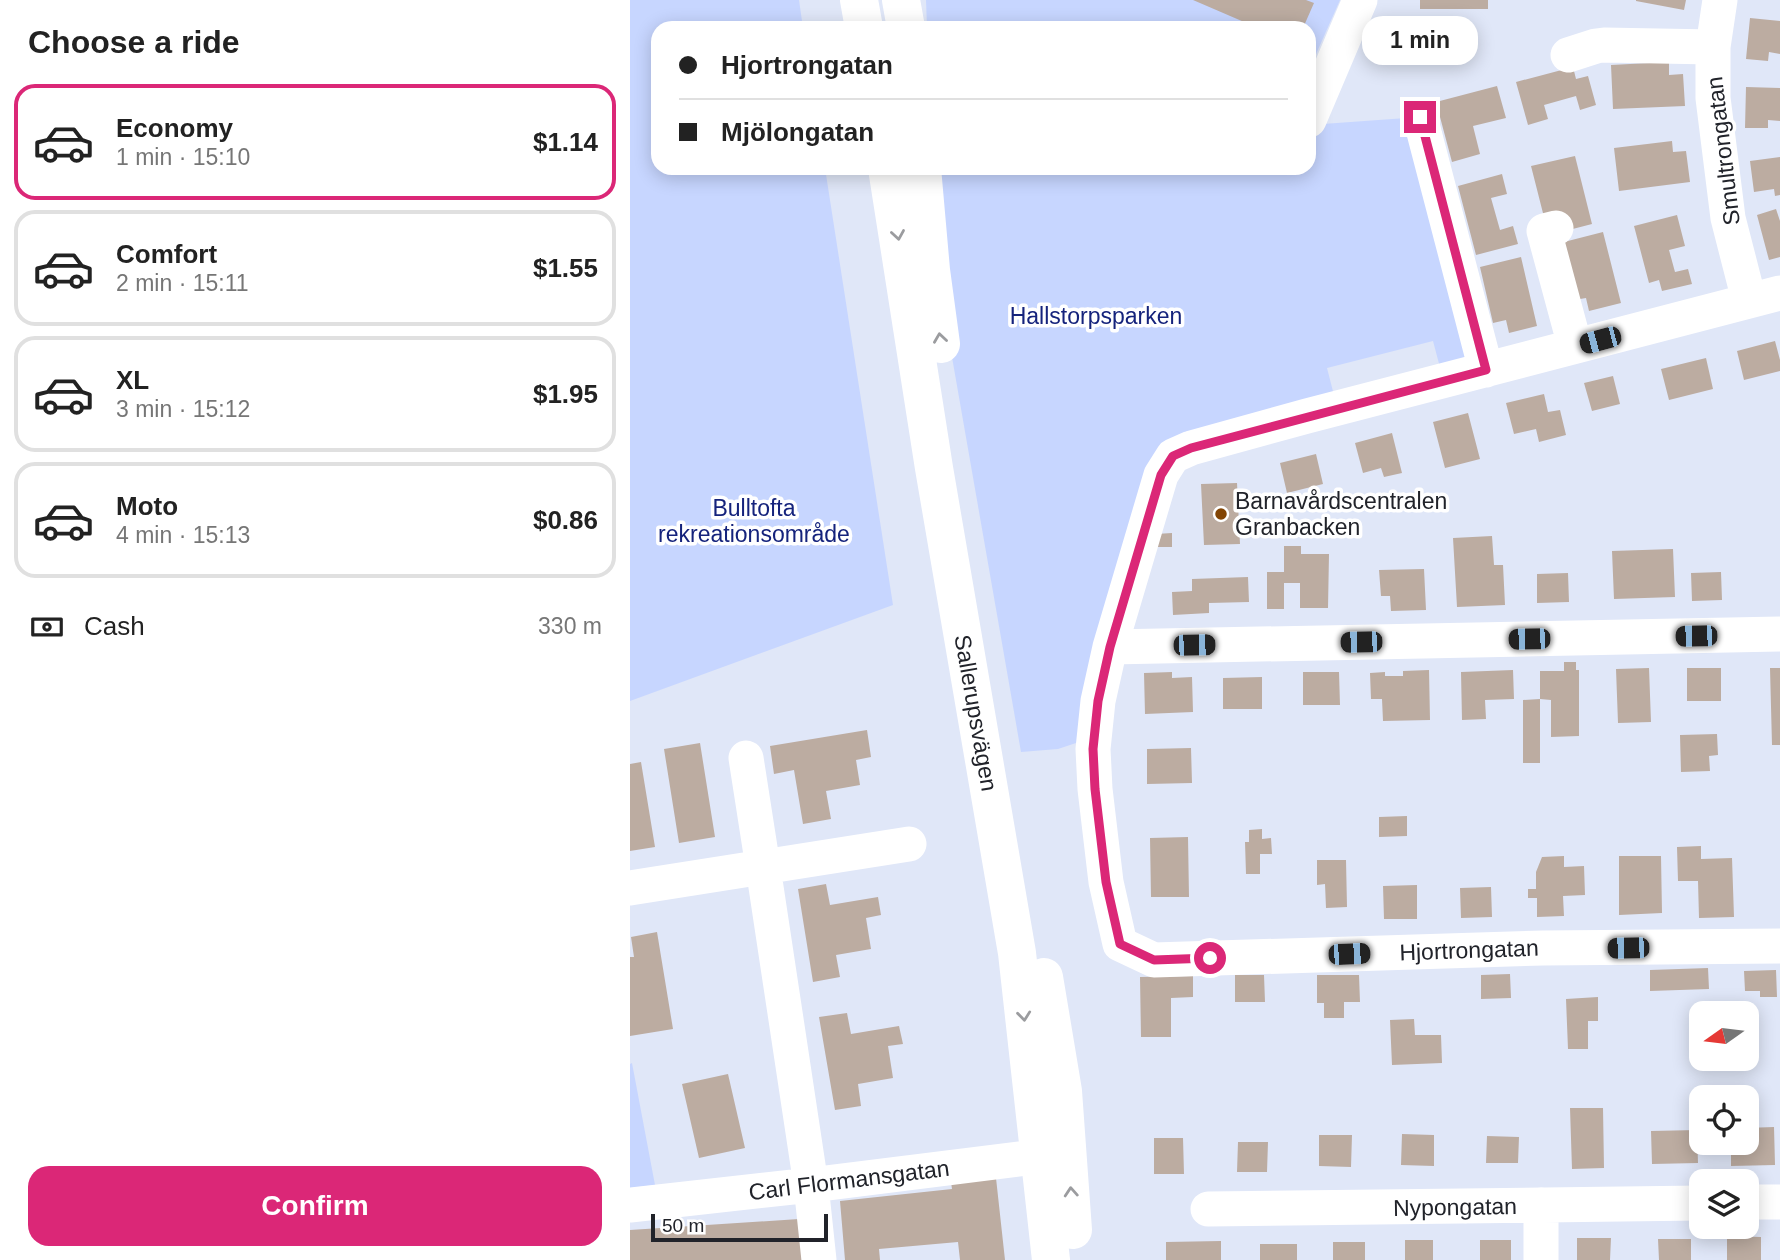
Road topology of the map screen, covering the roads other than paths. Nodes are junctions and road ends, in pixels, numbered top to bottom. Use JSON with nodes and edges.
{"nodes":[{"id":1,"x":859,"y":0,"type":"edge"},
{"id":2,"x":901,"y":0,"type":"edge"},
{"id":3,"x":1360,"y":0,"type":"edge"},
{"id":4,"x":1720,"y":0,"type":"edge"},
{"id":5,"x":863,"y":21,"type":"edge"},
{"id":6,"x":905,"y":21,"type":"edge"},
{"id":7,"x":1713,"y":47,"type":"junction"},
{"id":8,"x":1568,"y":55,"type":"dead end"},
{"id":9,"x":1316,"y":104,"type":"edge"},
{"id":10,"x":1420,"y":117,"type":"dead end"},
{"id":11,"x":888,"y":175,"type":"edge"},
{"id":12,"x":923,"y":175,"type":"edge"},
{"id":13,"x":1556,"y":228,"type":"dead end"},
{"id":14,"x":1765,"y":296,"type":"edge"},
{"id":15,"x":1575,"y":346,"type":"junction"},
{"id":16,"x":1486,"y":370,"type":"junction"},
{"id":17,"x":1780,"y":634,"type":"edge"},
{"id":18,"x":1110,"y":647,"type":"junction"},
{"id":19,"x":746,"y":758,"type":"dead end"},
{"id":20,"x":909,"y":844,"type":"dead end"},
{"id":21,"x":763,"y":867,"type":"junction"},
{"id":22,"x":630,"y":888,"type":"edge"},
{"id":23,"x":1780,"y":946,"type":"edge"},
{"id":24,"x":1054,"y":1155,"type":"junction"},
{"id":25,"x":811,"y":1185,"type":"junction"},
{"id":26,"x":1759,"y":1202,"type":"edge"},
{"id":27,"x":1780,"y":1202,"type":"edge"},
{"id":28,"x":1689,"y":1203,"type":"edge"},
{"id":29,"x":630,"y":1205,"type":"edge"},
{"id":30,"x":1541,"y":1206,"type":"junction"},
{"id":31,"x":1208,"y":1209,"type":"dead end"},
{"id":32,"x":819,"y":1260,"type":"edge"},
{"id":33,"x":1051,"y":1260,"type":"edge"},
{"id":34,"x":1076,"y":1260,"type":"edge"},
{"id":35,"x":1541,"y":1260,"type":"edge"}],
"edges":[{"from":1,"to":5,"type":"main road"},
{"from":2,"to":6,"type":"main road"},
{"from":3,"to":9,"type":"street"},
{"from":4,"to":7,"type":"street","name":"Smultrongatan"},
{"from":7,"to":8,"type":"street"},
{"from":7,"to":14,"type":"street","name":"Smultrongatan"},
{"from":10,"to":16,"type":"street"},
{"from":11,"to":24,"type":"main road","name":"Sallerupsvägen","one_way":true},
{"from":24,"to":12,"type":"main road","name":"Sallerupsvägen","one_way":true},
{"from":13,"to":15,"type":"street"},
{"from":14,"to":15,"type":"street"},
{"from":15,"to":16,"type":"street"},
{"from":16,"to":18,"type":"street"},
{"from":17,"to":18,"type":"street"},
{"from":18,"to":23,"type":"street","name":"Hjortrongatan"},
{"from":19,"to":21,"type":"street"},
{"from":20,"to":21,"type":"street"},
{"from":21,"to":22,"type":"street"},
{"from":21,"to":25,"type":"street"},
{"from":24,"to":25,"type":"street","name":"Carl Flormansgatan"},
{"from":24,"to":33,"type":"main road","name":"Sallerupsvägen"},
{"from":34,"to":24,"type":"main road","name":"Sallerupsvägen","one_way":true},
{"from":25,"to":29,"type":"street","name":"Carl Flormansgatan"},
{"from":25,"to":32,"type":"street"},
{"from":26,"to":27,"type":"street"},
{"from":28,"to":30,"type":"street","name":"Nypongatan"},
{"from":30,"to":31,"type":"street","name":"Nypongatan"},
{"from":30,"to":35,"type":"street"}]}
